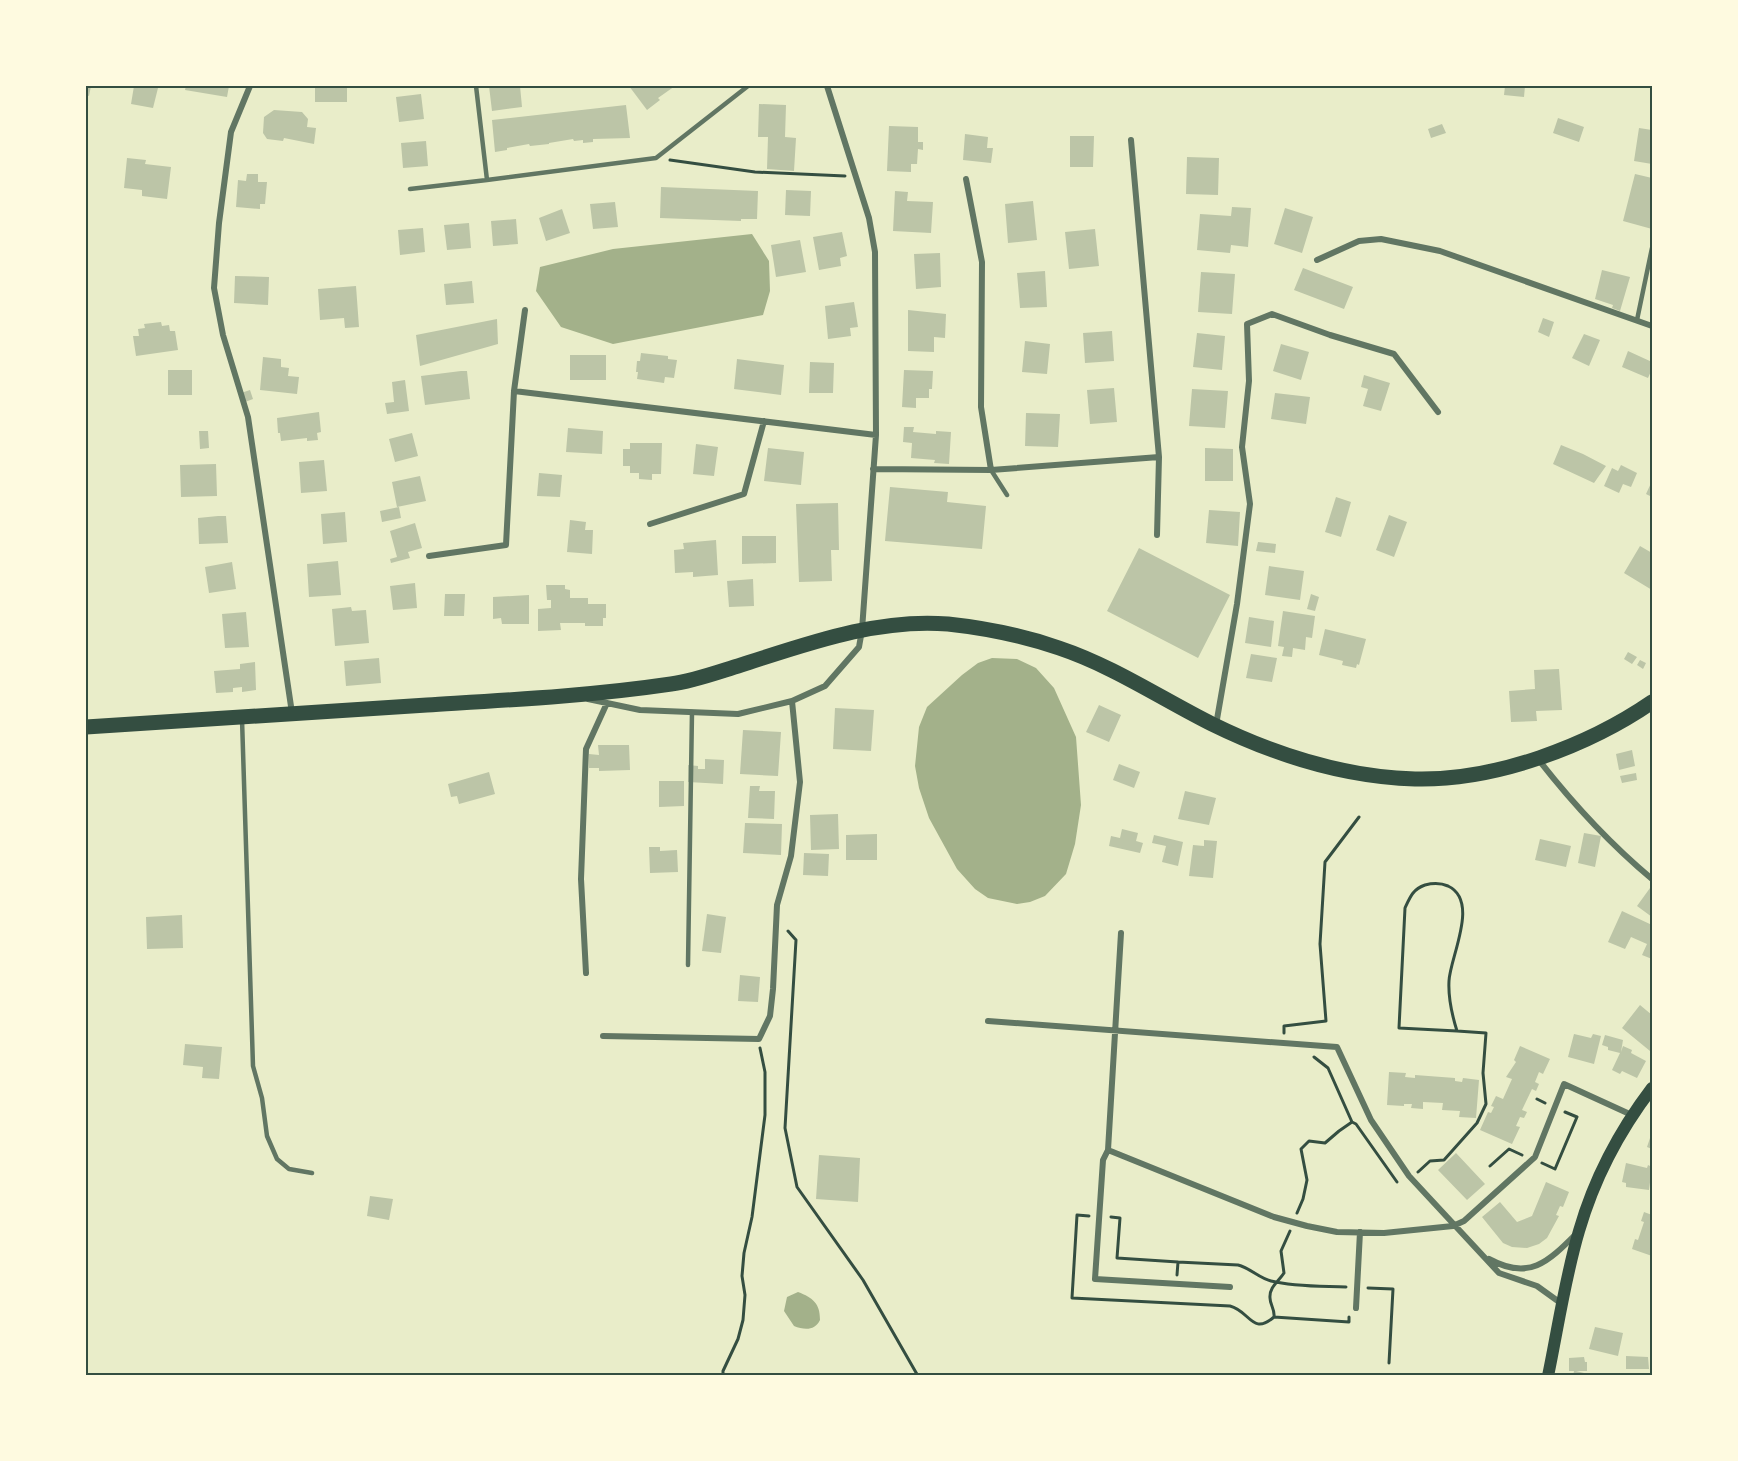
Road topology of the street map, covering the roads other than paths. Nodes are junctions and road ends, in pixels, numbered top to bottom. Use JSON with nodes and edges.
{"nodes":[{"id":1,"x":250,"y":86,"type":"edge"},
{"id":2,"x":476,"y":86,"type":"edge"},
{"id":3,"x":748,"y":86,"type":"edge"},
{"id":4,"x":820,"y":86,"type":"edge"},
{"id":5,"x":827,"y":86,"type":"edge"},
{"id":6,"x":1131,"y":140,"type":"dead end"},
{"id":7,"x":966,"y":179,"type":"dead end"},
{"id":8,"x":487,"y":180,"type":"junction"},
{"id":9,"x":410,"y":189,"type":"dead end"},
{"id":10,"x":1653,"y":248,"type":"edge"},
{"id":11,"x":1317,"y":260,"type":"dead end"},
{"id":12,"x":525,"y":310,"type":"dead end"},
{"id":13,"x":1637,"y":320,"type":"junction"},
{"id":14,"x":1653,"y":326,"type":"edge"},
{"id":15,"x":514,"y":391,"type":"junction"},
{"id":16,"x":1438,"y":412,"type":"dead end"},
{"id":17,"x":764,"y":421,"type":"junction"},
{"id":18,"x":876,"y":435,"type":"junction"},
{"id":19,"x":1159,"y":457,"type":"junction"},
{"id":20,"x":873,"y":469,"type":"junction"},
{"id":21,"x":992,"y":470,"type":"junction"},
{"id":22,"x":1007,"y":495,"type":"dead end"},
{"id":23,"x":650,"y":525,"type":"dead end"},
{"id":24,"x":1157,"y":535,"type":"dead end"},
{"id":25,"x":429,"y":556,"type":"dead end"},
{"id":26,"x":862,"y":630,"type":"junction"},
{"id":27,"x":570,"y":696,"type":"junction"},
{"id":28,"x":792,"y":701,"type":"junction"},
{"id":29,"x":1653,"y":702,"type":"edge"},
{"id":30,"x":607,"y":703,"type":"junction"},
{"id":31,"x":692,"y":712,"type":"junction"},
{"id":32,"x":292,"y":713,"type":"junction"},
{"id":33,"x":242,"y":717,"type":"junction"},
{"id":34,"x":1216,"y":726,"type":"junction"},
{"id":35,"x":86,"y":727,"type":"edge"},
{"id":36,"x":1538,"y":759,"type":"junction"},
{"id":37,"x":1653,"y":879,"type":"edge"},
{"id":38,"x":1121,"y":933,"type":"dead end"},
{"id":39,"x":688,"y":965,"type":"dead end"},
{"id":40,"x":586,"y":973,"type":"dead end"},
{"id":41,"x":988,"y":1021,"type":"dead end"},
{"id":42,"x":1115,"y":1030,"type":"junction"},
{"id":43,"x":603,"y":1036,"type":"dead end"},
{"id":44,"x":1653,"y":1088,"type":"edge"},
{"id":45,"x":1634,"y":1116,"type":"junction"},
{"id":46,"x":1108,"y":1150,"type":"junction"},
{"id":47,"x":312,"y":1173,"type":"dead end"},
{"id":48,"x":1453,"y":1226,"type":"junction"},
{"id":49,"x":1360,"y":1232,"type":"junction"},
{"id":50,"x":1579,"y":1232,"type":"junction"},
{"id":51,"x":1483,"y":1256,"type":"junction"},
{"id":52,"x":1230,"y":1287,"type":"dead end"},
{"id":53,"x":1563,"y":1305,"type":"junction"},
{"id":54,"x":1356,"y":1308,"type":"dead end"},
{"id":55,"x":1548,"y":1376,"type":"edge"}],
"edges":[{"from":1,"to":32,"type":"street"},
{"from":2,"to":8,"type":"lane"},
{"from":3,"to":8,"type":"lane"},
{"from":4,"to":5,"type":"street"},
{"from":5,"to":18,"type":"street"},
{"from":6,"to":19,"type":"street"},
{"from":7,"to":21,"type":"street"},
{"from":8,"to":9,"type":"lane"},
{"from":10,"to":13,"type":"lane"},
{"from":11,"to":13,"type":"street"},
{"from":12,"to":15,"type":"street"},
{"from":13,"to":14,"type":"street"},
{"from":15,"to":17,"type":"street"},
{"from":15,"to":25,"type":"street"},
{"from":16,"to":34,"type":"street"},
{"from":17,"to":18,"type":"street"},
{"from":17,"to":23,"type":"street"},
{"from":18,"to":20,"type":"street"},
{"from":19,"to":21,"type":"street"},
{"from":19,"to":24,"type":"street"},
{"from":20,"to":21,"type":"street"},
{"from":20,"to":26,"type":"street"},
{"from":21,"to":22,"type":"lane"},
{"from":26,"to":27,"type":"main road"},
{"from":26,"to":28,"type":"street"},
{"from":26,"to":34,"type":"main road"},
{"from":27,"to":30,"type":"street"},
{"from":27,"to":32,"type":"main road"},
{"from":28,"to":31,"type":"street"},
{"from":28,"to":43,"type":"street"},
{"from":29,"to":36,"type":"main road"},
{"from":30,"to":31,"type":"street"},
{"from":30,"to":40,"type":"street"},
{"from":31,"to":39,"type":"lane"},
{"from":32,"to":33,"type":"main road"},
{"from":33,"to":35,"type":"main road"},
{"from":33,"to":47,"type":"lane"},
{"from":34,"to":36,"type":"main road"},
{"from":36,"to":37,"type":"street"},
{"from":38,"to":42,"type":"street"},
{"from":41,"to":42,"type":"street"},
{"from":42,"to":46,"type":"street"},
{"from":42,"to":48,"type":"street"},
{"from":44,"to":45,"type":"main road"},
{"from":45,"to":48,"type":"street"},
{"from":45,"to":50,"type":"main road"},
{"from":46,"to":49,"type":"street"},
{"from":46,"to":52,"type":"street"},
{"from":48,"to":49,"type":"street"},
{"from":48,"to":51,"type":"street"},
{"from":49,"to":54,"type":"street"},
{"from":50,"to":51,"type":"street"},
{"from":50,"to":53,"type":"main road"},
{"from":51,"to":53,"type":"street"},
{"from":53,"to":55,"type":"main road"}]}
